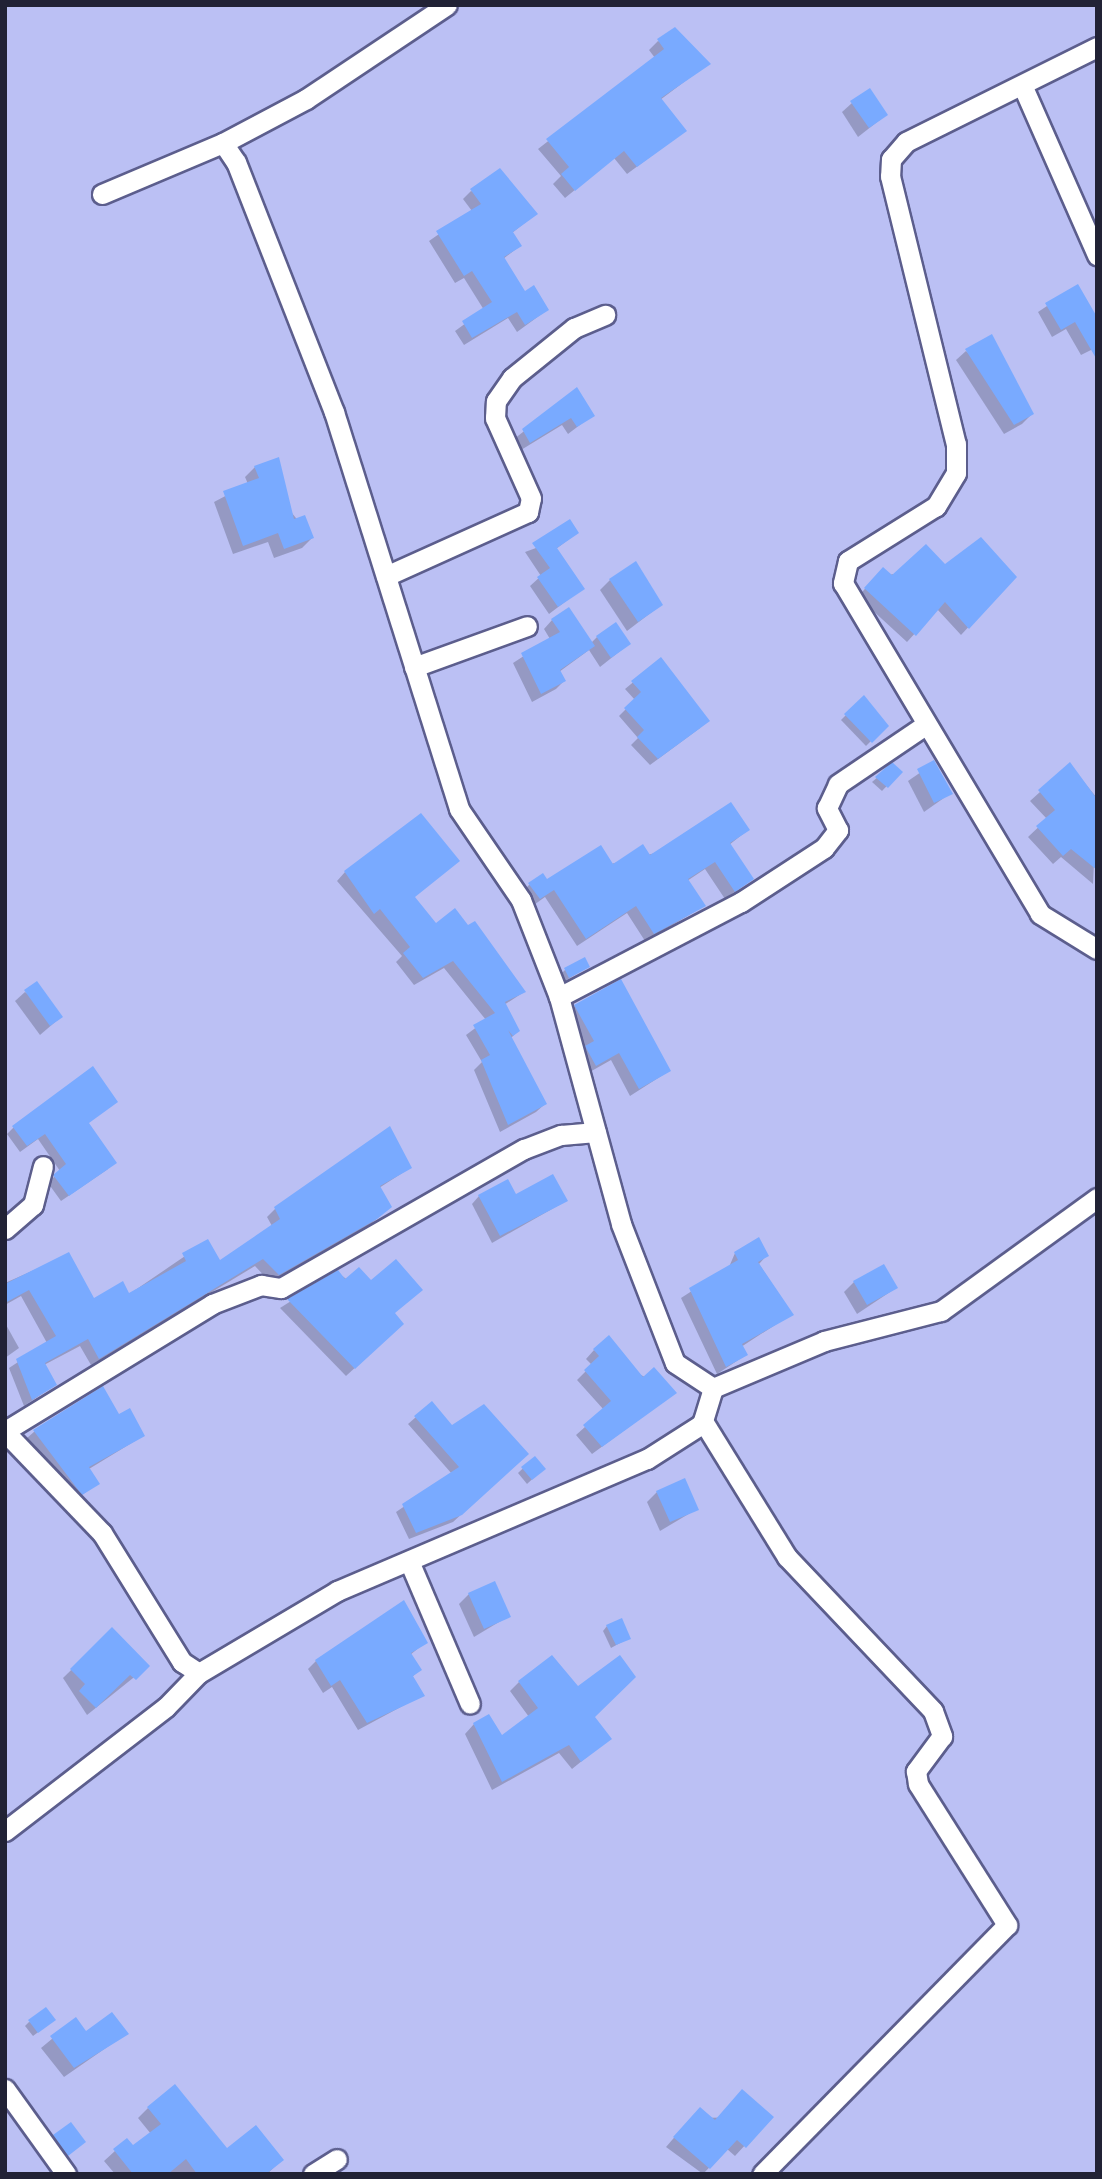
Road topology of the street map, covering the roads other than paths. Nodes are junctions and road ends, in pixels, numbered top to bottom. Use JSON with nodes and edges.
{"nodes":[{"id":1,"x":447,"y":5,"type":"edge"},
{"id":2,"x":1097,"y":47,"type":"edge"},
{"id":3,"x":1023,"y":87,"type":"junction"},
{"id":4,"x":223,"y":144,"type":"junction"},
{"id":5,"x":102,"y":194,"type":"dead end"},
{"id":6,"x":1097,"y":255,"type":"edge"},
{"id":7,"x":605,"y":315,"type":"dead end"},
{"id":8,"x":386,"y":576,"type":"junction"},
{"id":9,"x":527,"y":626,"type":"dead end"},
{"id":10,"x":414,"y":667,"type":"junction"},
{"id":11,"x":925,"y":725,"type":"junction"},
{"id":12,"x":1097,"y":949,"type":"edge"},
{"id":13,"x":559,"y":996,"type":"junction"},
{"id":14,"x":596,"y":1132,"type":"junction"},
{"id":15,"x":43,"y":1166,"type":"dead end"},
{"id":16,"x":1097,"y":1198,"type":"edge"},
{"id":17,"x":5,"y":1229,"type":"edge"},
{"id":18,"x":713,"y":1388,"type":"junction"},
{"id":19,"x":703,"y":1421,"type":"junction"},
{"id":20,"x":5,"y":1431,"type":"edge"},
{"id":21,"x":409,"y":1562,"type":"junction"},
{"id":22,"x":199,"y":1673,"type":"junction"},
{"id":23,"x":470,"y":1704,"type":"dead end"},
{"id":24,"x":5,"y":1831,"type":"edge"},
{"id":25,"x":5,"y":2089,"type":"edge"},
{"id":26,"x":337,"y":2159,"type":"dead end"},
{"id":27,"x":66,"y":2174,"type":"edge"},
{"id":28,"x":313,"y":2174,"type":"edge"},
{"id":29,"x":762,"y":2174,"type":"edge"}],
"edges":[{"from":1,"to":4,"type":"street"},
{"from":2,"to":3,"type":"street"},
{"from":3,"to":6,"type":"street"},
{"from":3,"to":11,"type":"street"},
{"from":4,"to":5,"type":"street"},
{"from":4,"to":8,"type":"street"},
{"from":7,"to":8,"type":"street"},
{"from":8,"to":10,"type":"street"},
{"from":9,"to":10,"type":"street"},
{"from":10,"to":13,"type":"street"},
{"from":11,"to":12,"type":"street"},
{"from":11,"to":13,"type":"street"},
{"from":13,"to":14,"type":"street"},
{"from":14,"to":18,"type":"street"},
{"from":14,"to":20,"type":"street"},
{"from":15,"to":17,"type":"street"},
{"from":16,"to":18,"type":"street"},
{"from":18,"to":19,"type":"street"},
{"from":19,"to":21,"type":"street"},
{"from":19,"to":29,"type":"street"},
{"from":20,"to":22,"type":"street"},
{"from":21,"to":22,"type":"street"},
{"from":21,"to":23,"type":"street"},
{"from":22,"to":24,"type":"street"},
{"from":25,"to":27,"type":"street"},
{"from":26,"to":28,"type":"street"}]}
